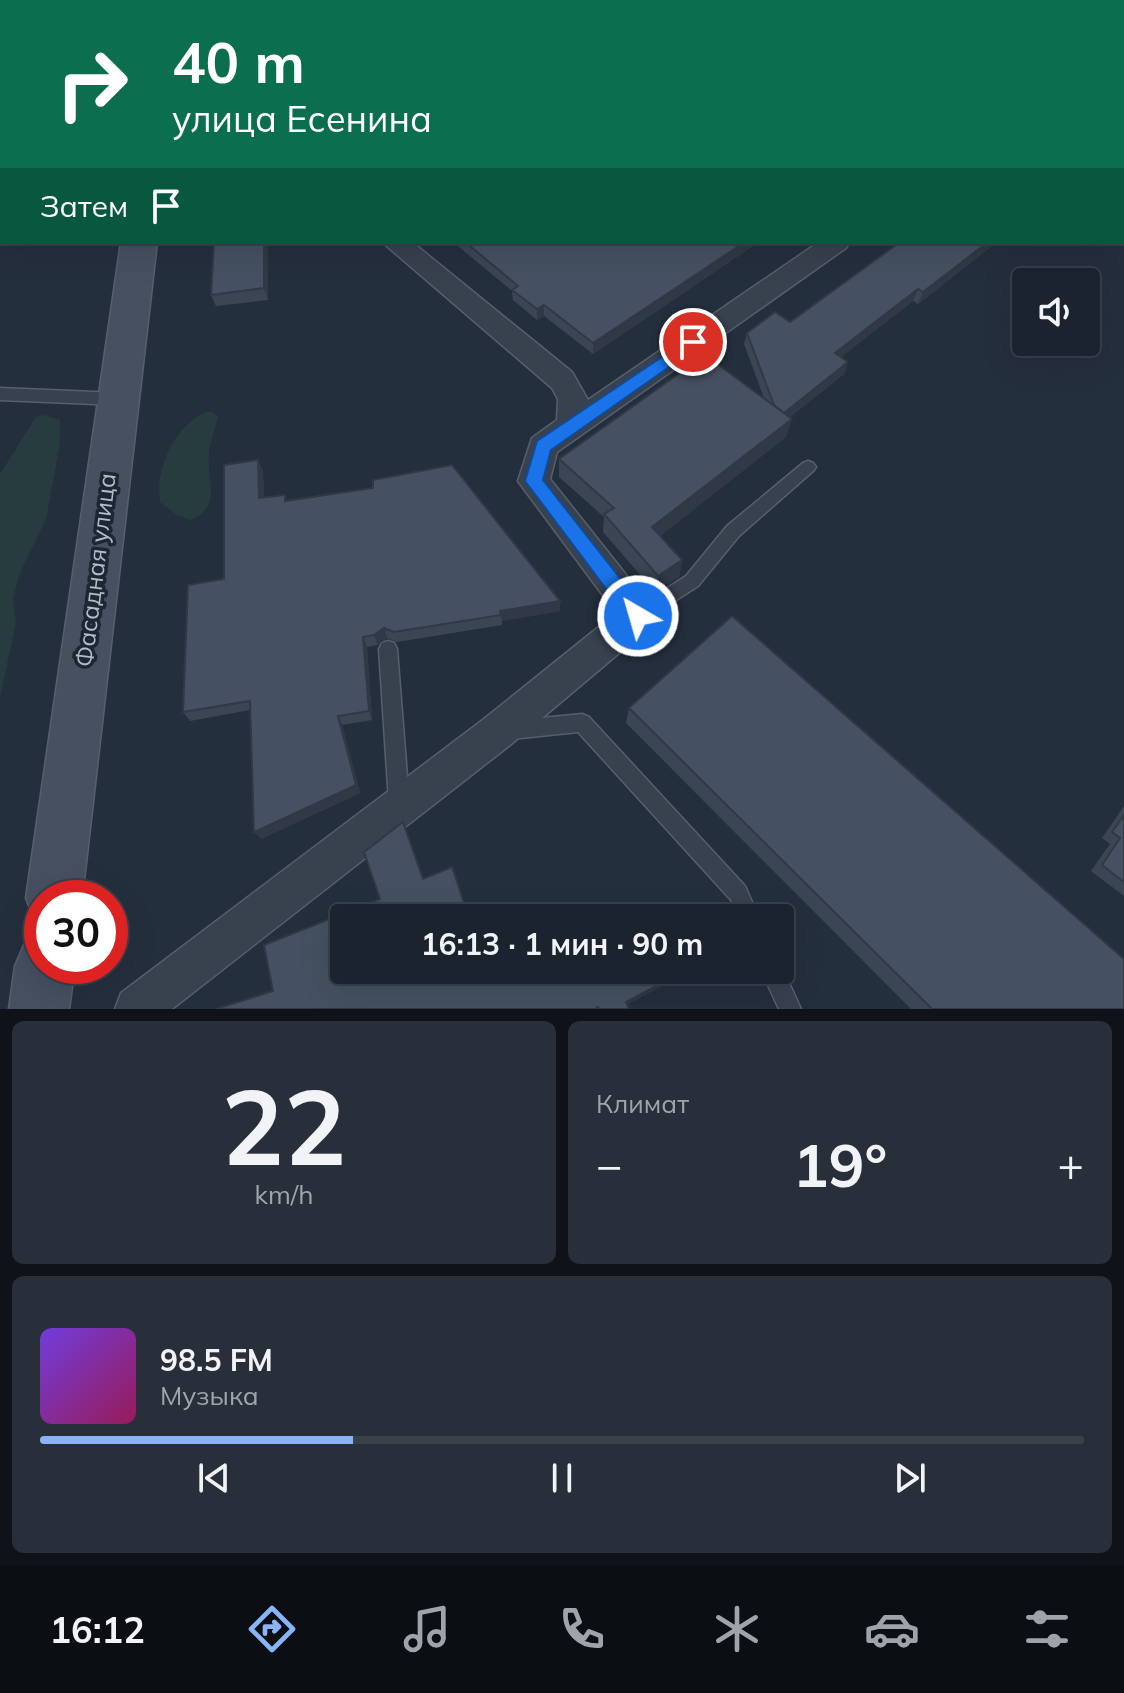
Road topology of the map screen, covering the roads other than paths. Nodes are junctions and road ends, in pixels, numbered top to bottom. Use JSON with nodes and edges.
{"nodes":[{"id":1,"x":139,"y":244,"type":"edge"},
{"id":2,"x":397,"y":244,"type":"edge"},
{"id":3,"x":834,"y":244,"type":"edge"},
{"id":4,"x":0,"y":394,"type":"edge"},
{"id":5,"x":118,"y":399,"type":"junction"},
{"id":6,"x":572,"y":426,"type":"junction"},
{"id":7,"x":808,"y":467,"type":"dead end"},
{"id":8,"x":638,"y":616,"type":"junction"},
{"id":9,"x":388,"y":649,"type":"edge"},
{"id":10,"x":497,"y":732,"type":"junction"},
{"id":11,"x":399,"y":808,"type":"junction"},
{"id":12,"x":56,"y":880,"type":"edge"},
{"id":13,"x":743,"y":904,"type":"edge"},
{"id":14,"x":42,"y":984,"type":"edge"},
{"id":15,"x":778,"y":984,"type":"edge"},
{"id":16,"x":39,"y":1009,"type":"edge"},
{"id":17,"x":137,"y":1009,"type":"edge"},
{"id":18,"x":790,"y":1009,"type":"edge"}],
"edges":[{"from":1,"to":5,"type":"main road","name":"Фасадная улица"},
{"from":2,"to":6,"type":"street"},
{"from":3,"to":6,"type":"street"},
{"from":4,"to":5,"type":"lane"},
{"from":5,"to":12,"type":"main road","name":"Фасадная улица"},
{"from":6,"to":8,"type":"street"},
{"from":7,"to":8,"type":"lane"},
{"from":8,"to":10,"type":"street"},
{"from":9,"to":11,"type":"lane"},
{"from":10,"to":11,"type":"street"},
{"from":10,"to":13,"type":"lane"},
{"from":11,"to":17,"type":"street"},
{"from":14,"to":16,"type":"main road"},
{"from":15,"to":18,"type":"lane"}]}
